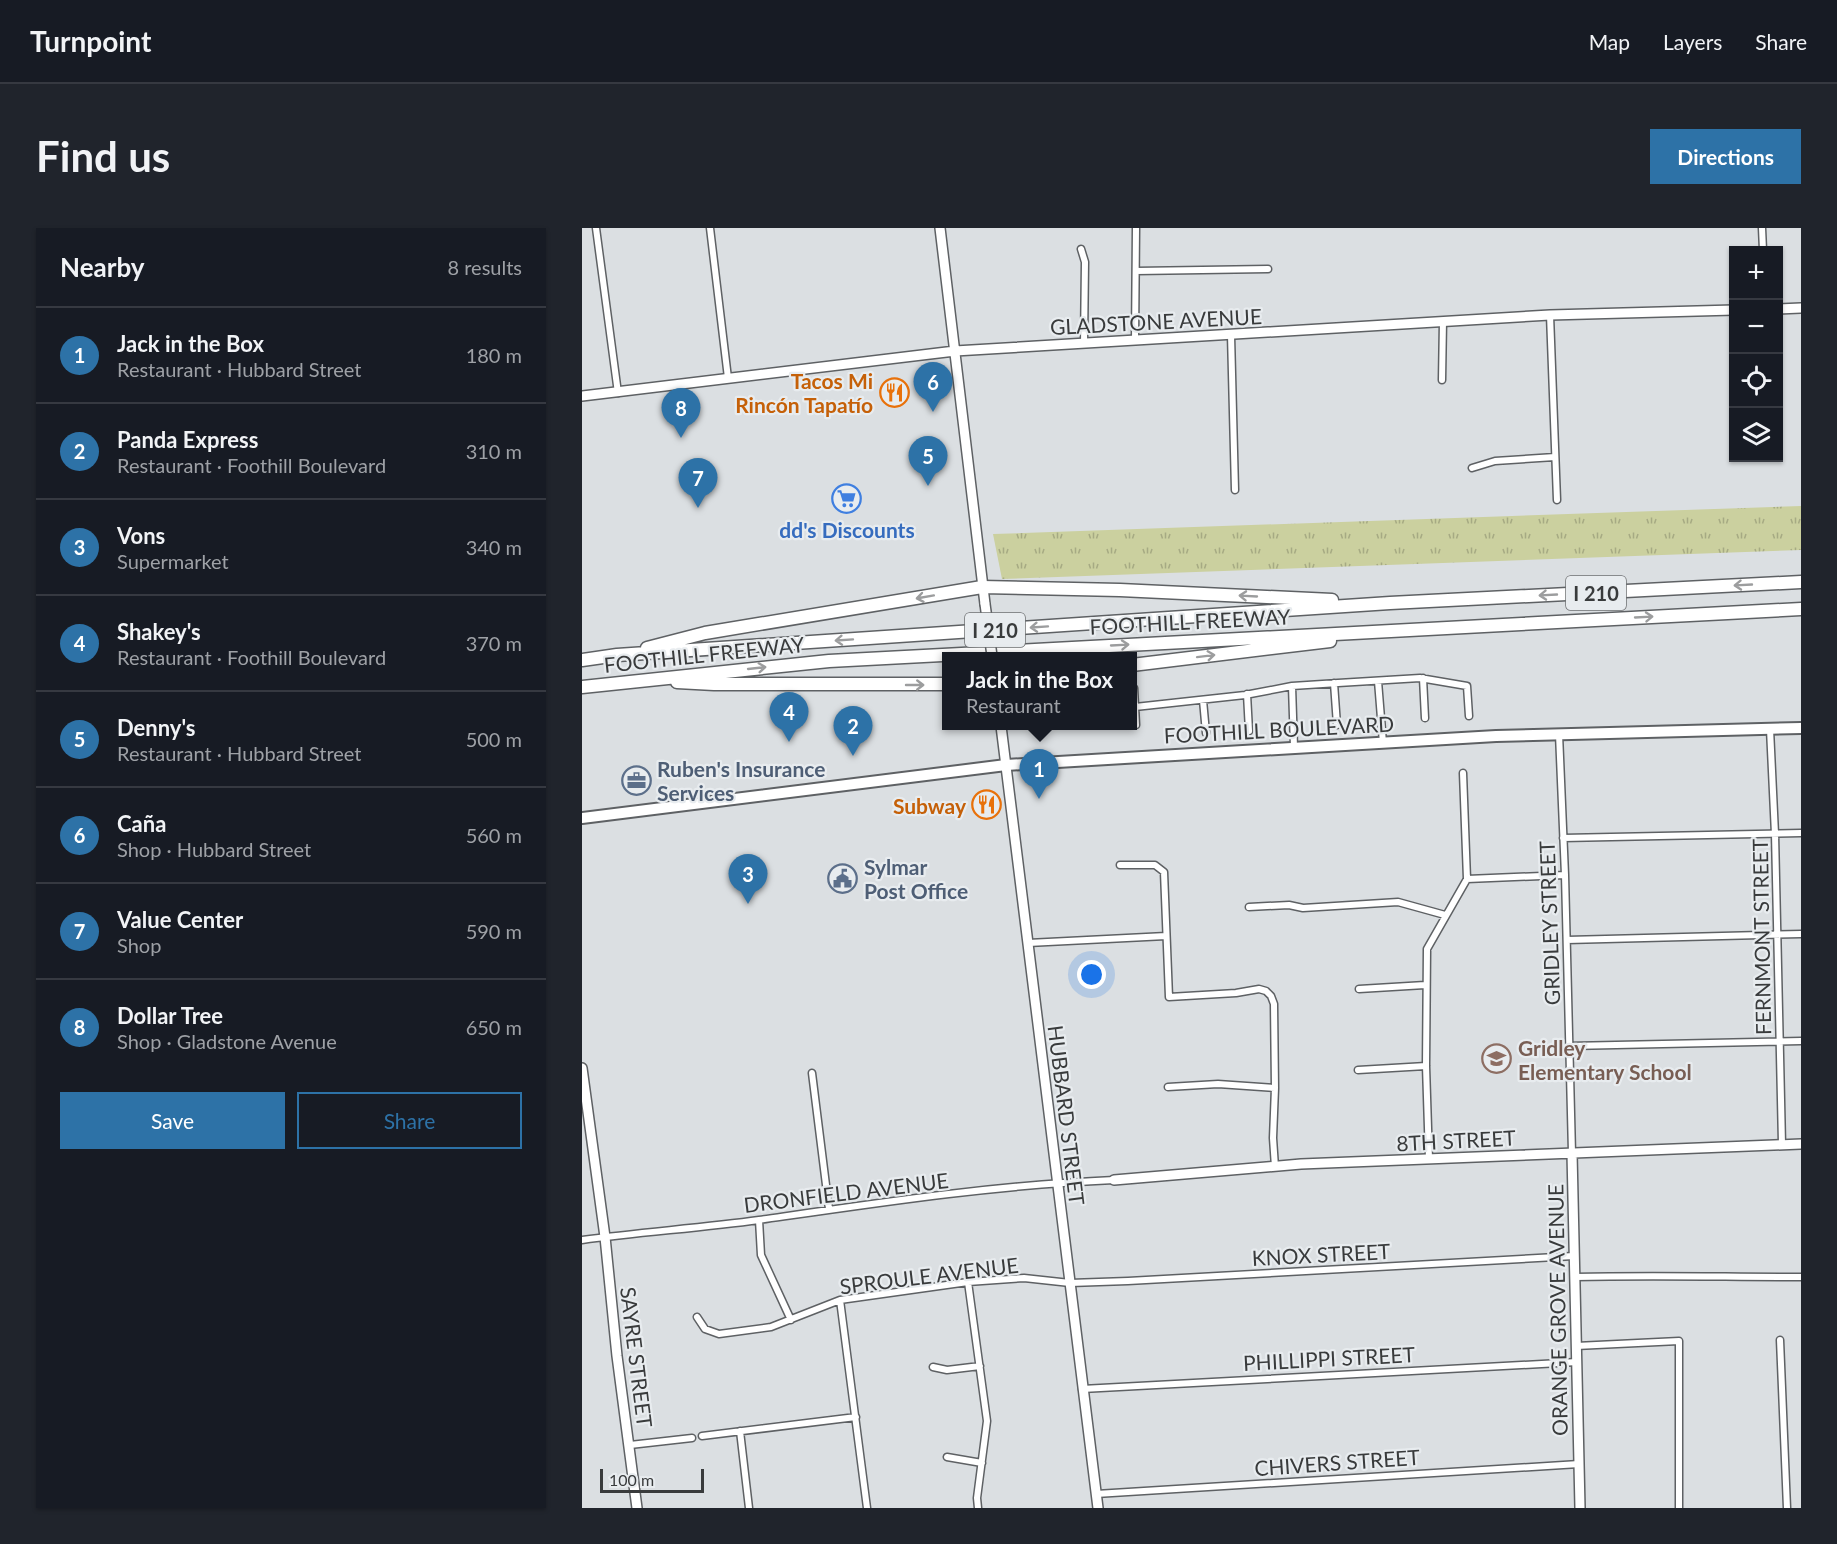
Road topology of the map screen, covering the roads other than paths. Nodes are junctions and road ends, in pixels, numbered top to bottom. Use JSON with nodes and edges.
{"nodes":[{"id":1,"x":596,"y":228,"type":"edge"},
{"id":2,"x":710,"y":228,"type":"edge"},
{"id":3,"x":940,"y":228,"type":"edge"},
{"id":4,"x":1136,"y":228,"type":"edge"},
{"id":5,"x":1762,"y":228,"type":"edge"},
{"id":6,"x":1763,"y":246,"type":"edge"},
{"id":7,"x":1081,"y":249,"type":"dead end"},
{"id":8,"x":1268,"y":269,"type":"dead end"},
{"id":9,"x":1136,"y":272,"type":"junction"},
{"id":10,"x":1801,"y":308,"type":"edge"},
{"id":11,"x":1783,"y":309,"type":"edge"},
{"id":12,"x":1729,"y":310,"type":"edge"},
{"id":13,"x":1550,"y":315,"type":"junction"},
{"id":14,"x":1443,"y":321,"type":"junction"},
{"id":15,"x":1231,"y":335,"type":"junction"},
{"id":16,"x":1135,"y":341,"type":"junction"},
{"id":17,"x":1084,"y":343,"type":"junction"},
{"id":18,"x":955,"y":351,"type":"junction"},
{"id":19,"x":728,"y":378,"type":"junction"},
{"id":20,"x":1442,"y":380,"type":"dead end"},
{"id":21,"x":618,"y":393,"type":"junction"},
{"id":22,"x":582,"y":396,"type":"edge"},
{"id":23,"x":1555,"y":457,"type":"junction"},
{"id":24,"x":1472,"y":468,"type":"dead end"},
{"id":25,"x":1235,"y":490,"type":"dead end"},
{"id":26,"x":1557,"y":500,"type":"dead end"},
{"id":27,"x":1801,"y":582,"type":"edge"},
{"id":28,"x":982,"y":587,"type":"junction"},
{"id":29,"x":1390,"y":603,"type":"junction"},
{"id":30,"x":1801,"y":609,"type":"edge"},
{"id":31,"x":1439,"y":627,"type":"junction"},
{"id":32,"x":991,"y":652,"type":"edge"},
{"id":33,"x":991,"y":652,"type":"edge"},
{"id":34,"x":617,"y":655,"type":"junction"},
{"id":35,"x":942,"y":655,"type":"edge"},
{"id":36,"x":582,"y":660,"type":"edge"},
{"id":37,"x":1137,"y":664,"type":"edge"},
{"id":38,"x":1423,"y":678,"type":"junction"},
{"id":39,"x":636,"y":680,"type":"junction"},
{"id":40,"x":1378,"y":681,"type":"junction"},
{"id":41,"x":1334,"y":683,"type":"junction"},
{"id":42,"x":942,"y":684,"type":"edge"},
{"id":43,"x":1292,"y":686,"type":"junction"},
{"id":44,"x":582,"y":687,"type":"edge"},
{"id":45,"x":1247,"y":694,"type":"junction"},
{"id":46,"x":1203,"y":700,"type":"junction"},
{"id":47,"x":1137,"y":708,"type":"edge"},
{"id":48,"x":1469,"y":716,"type":"dead end"},
{"id":49,"x":1425,"y":718,"type":"dead end"},
{"id":50,"x":1337,"y":725,"type":"dead end"},
{"id":51,"x":1801,"y":728,"type":"edge"},
{"id":52,"x":1770,"y":729,"type":"junction"},
{"id":53,"x":1002,"y":730,"type":"edge"},
{"id":54,"x":1249,"y":731,"type":"dead end"},
{"id":55,"x":1206,"y":733,"type":"dead end"},
{"id":56,"x":1559,"y":734,"type":"junction"},
{"id":57,"x":1383,"y":743,"type":"junction"},
{"id":58,"x":1294,"y":747,"type":"junction"},
{"id":59,"x":1006,"y":765,"type":"junction"},
{"id":60,"x":1463,"y":773,"type":"dead end"},
{"id":61,"x":582,"y":818,"type":"edge"},
{"id":62,"x":1801,"y":833,"type":"edge"},
{"id":63,"x":1775,"y":834,"type":"junction"},
{"id":64,"x":1563,"y":838,"type":"junction"},
{"id":65,"x":1120,"y":865,"type":"dead end"},
{"id":66,"x":1565,"y":875,"type":"junction"},
{"id":67,"x":1467,"y":879,"type":"junction"},
{"id":68,"x":1249,"y":907,"type":"dead end"},
{"id":69,"x":1445,"y":915,"type":"junction"},
{"id":70,"x":1801,"y":934,"type":"edge"},
{"id":71,"x":1777,"y":935,"type":"junction"},
{"id":72,"x":1166,"y":936,"type":"junction"},
{"id":73,"x":1567,"y":940,"type":"junction"},
{"id":74,"x":1028,"y":943,"type":"junction"},
{"id":75,"x":1425,"y":985,"type":"junction"},
{"id":76,"x":1359,"y":989,"type":"dead end"},
{"id":77,"x":1801,"y":1041,"type":"edge"},
{"id":78,"x":1779,"y":1042,"type":"junction"},
{"id":79,"x":1569,"y":1046,"type":"junction"},
{"id":80,"x":1426,"y":1066,"type":"junction"},
{"id":81,"x":582,"y":1068,"type":"edge"},
{"id":82,"x":1358,"y":1070,"type":"dead end"},
{"id":83,"x":812,"y":1073,"type":"dead end"},
{"id":84,"x":1168,"y":1087,"type":"dead end"},
{"id":85,"x":1275,"y":1088,"type":"junction"},
{"id":86,"x":1571,"y":1111,"type":"joint"},
{"id":87,"x":1782,"y":1144,"type":"junction"},
{"id":88,"x":1801,"y":1144,"type":"edge"},
{"id":89,"x":1572,"y":1153,"type":"junction"},
{"id":90,"x":1429,"y":1159,"type":"junction"},
{"id":91,"x":1275,"y":1167,"type":"junction"},
{"id":92,"x":1114,"y":1180,"type":"joint"},
{"id":93,"x":1057,"y":1183,"type":"junction"},
{"id":94,"x":829,"y":1209,"type":"junction"},
{"id":95,"x":759,"y":1220,"type":"junction"},
{"id":96,"x":605,"y":1237,"type":"junction"},
{"id":97,"x":582,"y":1240,"type":"edge"},
{"id":98,"x":1574,"y":1256,"type":"junction"},
{"id":99,"x":1575,"y":1277,"type":"junction"},
{"id":100,"x":1801,"y":1277,"type":"edge"},
{"id":101,"x":968,"y":1282,"type":"junction"},
{"id":102,"x":1070,"y":1283,"type":"junction"},
{"id":103,"x":840,"y":1300,"type":"junction"},
{"id":104,"x":697,"y":1317,"type":"dead end"},
{"id":105,"x":791,"y":1320,"type":"junction"},
{"id":106,"x":1780,"y":1340,"type":"dead end"},
{"id":107,"x":1576,"y":1346,"type":"junction"},
{"id":108,"x":1577,"y":1362,"type":"junction"},
{"id":109,"x":980,"y":1366,"type":"junction"},
{"id":110,"x":933,"y":1367,"type":"dead end"},
{"id":111,"x":1082,"y":1389,"type":"junction"},
{"id":112,"x":856,"y":1417,"type":"junction"},
{"id":113,"x":740,"y":1431,"type":"junction"},
{"id":114,"x":702,"y":1436,"type":"dead end"},
{"id":115,"x":692,"y":1438,"type":"dead end"},
{"id":116,"x":630,"y":1445,"type":"junction"},
{"id":117,"x":947,"y":1457,"type":"dead end"},
{"id":118,"x":982,"y":1463,"type":"junction"},
{"id":119,"x":1579,"y":1464,"type":"junction"},
{"id":120,"x":1096,"y":1494,"type":"junction"},
{"id":121,"x":637,"y":1508,"type":"edge"},
{"id":122,"x":749,"y":1508,"type":"edge"},
{"id":123,"x":867,"y":1508,"type":"edge"},
{"id":124,"x":978,"y":1508,"type":"edge"},
{"id":125,"x":1098,"y":1508,"type":"edge"},
{"id":126,"x":1580,"y":1508,"type":"edge"},
{"id":127,"x":1679,"y":1508,"type":"edge"},
{"id":128,"x":1787,"y":1508,"type":"edge"}],
"edges":[{"from":1,"to":21,"type":"street"},
{"from":2,"to":19,"type":"street"},
{"from":3,"to":18,"type":"street"},
{"from":4,"to":9,"type":"street"},
{"from":5,"to":6,"type":"street"},
{"from":7,"to":17,"type":"street"},
{"from":8,"to":9,"type":"street"},
{"from":9,"to":16,"type":"street"},
{"from":10,"to":11,"type":"street"},
{"from":12,"to":13,"type":"street","name":"GLADSTONE AVENUE"},
{"from":13,"to":14,"type":"street","name":"GLADSTONE AVENUE"},
{"from":13,"to":23,"type":"street"},
{"from":14,"to":15,"type":"street","name":"GLADSTONE AVENUE"},
{"from":14,"to":20,"type":"street"},
{"from":15,"to":16,"type":"street","name":"GLADSTONE AVENUE"},
{"from":15,"to":25,"type":"street"},
{"from":16,"to":17,"type":"street","name":"GLADSTONE AVENUE"},
{"from":17,"to":18,"type":"street","name":"GLADSTONE AVENUE"},
{"from":18,"to":19,"type":"street","name":"GLADSTONE AVENUE"},
{"from":18,"to":28,"type":"street"},
{"from":19,"to":21,"type":"street","name":"GLADSTONE AVENUE"},
{"from":21,"to":22,"type":"street","name":"GLADSTONE AVENUE"},
{"from":23,"to":24,"type":"street"},
{"from":23,"to":26,"type":"street"},
{"from":27,"to":29,"type":"highway","name":"FOOTHILL FREEWAY","number":"I 210","one_way":true},
{"from":29,"to":28,"type":"highway","one_way":true},
{"from":28,"to":32,"type":"street","bridge":true},
{"from":28,"to":34,"type":"highway","one_way":true},
{"from":29,"to":34,"type":"highway","name":"FOOTHILL FREEWAY","number":"I 210","one_way":true},
{"from":31,"to":30,"type":"highway","name":"FOOTHILL FREEWAY","number":"I 210","one_way":true},
{"from":33,"to":31,"type":"highway","name":"FOOTHILL FREEWAY","number":"I 210","one_way":true},
{"from":37,"to":31,"type":"highway","one_way":true},
{"from":34,"to":36,"type":"highway","name":"FOOTHILL FREEWAY","number":"I 210"},
{"from":39,"to":35,"type":"highway","name":"FOOTHILL FREEWAY","number":"I 210","one_way":true},
{"from":38,"to":40,"type":"street"},
{"from":38,"to":48,"type":"street"},
{"from":38,"to":49,"type":"street"},
{"from":39,"to":42,"type":"highway","one_way":true},
{"from":39,"to":44,"type":"highway","name":"FOOTHILL FREEWAY","number":"I 210"},
{"from":40,"to":41,"type":"street"},
{"from":40,"to":57,"type":"street"},
{"from":41,"to":43,"type":"street"},
{"from":41,"to":50,"type":"street"},
{"from":43,"to":45,"type":"street"},
{"from":43,"to":58,"type":"street"},
{"from":45,"to":46,"type":"street"},
{"from":45,"to":54,"type":"street"},
{"from":46,"to":47,"type":"street"},
{"from":46,"to":55,"type":"street"},
{"from":51,"to":52,"type":"main road","name":"FOOTHILL BOULEVARD"},
{"from":52,"to":56,"type":"main road","name":"FOOTHILL BOULEVARD"},
{"from":52,"to":63,"type":"street","name":"FERNMONT STREET"},
{"from":53,"to":59,"type":"street","name":"HUBBARD STREET"},
{"from":56,"to":57,"type":"main road","name":"FOOTHILL BOULEVARD"},
{"from":56,"to":64,"type":"street","name":"GRIDLEY STREET"},
{"from":57,"to":58,"type":"main road","name":"FOOTHILL BOULEVARD"},
{"from":58,"to":59,"type":"main road","name":"FOOTHILL BOULEVARD"},
{"from":59,"to":61,"type":"main road","name":"FOOTHILL BOULEVARD"},
{"from":59,"to":74,"type":"street","name":"HUBBARD STREET"},
{"from":60,"to":67,"type":"street"},
{"from":62,"to":63,"type":"street"},
{"from":63,"to":64,"type":"street"},
{"from":63,"to":71,"type":"street","name":"FERNMONT STREET"},
{"from":64,"to":66,"type":"street","name":"GRIDLEY STREET"},
{"from":65,"to":72,"type":"street"},
{"from":66,"to":67,"type":"street"},
{"from":66,"to":73,"type":"street","name":"GRIDLEY STREET"},
{"from":67,"to":69,"type":"street"},
{"from":68,"to":69,"type":"street"},
{"from":69,"to":75,"type":"street"},
{"from":70,"to":71,"type":"street"},
{"from":71,"to":73,"type":"street"},
{"from":71,"to":78,"type":"street","name":"FERNMONT STREET"},
{"from":72,"to":74,"type":"street"},
{"from":72,"to":85,"type":"street"},
{"from":73,"to":79,"type":"street","name":"GRIDLEY STREET"},
{"from":74,"to":93,"type":"street","name":"HUBBARD STREET"},
{"from":75,"to":76,"type":"street"},
{"from":75,"to":80,"type":"street"},
{"from":77,"to":78,"type":"street"},
{"from":78,"to":79,"type":"street"},
{"from":78,"to":87,"type":"street","name":"FERNMONT STREET"},
{"from":79,"to":86,"type":"street","name":"GRIDLEY STREET"},
{"from":80,"to":82,"type":"street"},
{"from":80,"to":90,"type":"street"},
{"from":81,"to":96,"type":"street","name":"SAYRE STREET"},
{"from":83,"to":94,"type":"street"},
{"from":84,"to":85,"type":"street"},
{"from":85,"to":91,"type":"street"},
{"from":86,"to":89,"type":"street","name":"ORANGE GROVE AVENUE"},
{"from":87,"to":88,"type":"street","name":"8TH STREET"},
{"from":87,"to":89,"type":"street","name":"8TH STREET"},
{"from":89,"to":90,"type":"street","name":"8TH STREET"},
{"from":89,"to":98,"type":"street","name":"ORANGE GROVE AVENUE"},
{"from":90,"to":91,"type":"street","name":"8TH STREET"},
{"from":91,"to":92,"type":"street","name":"8TH STREET"},
{"from":92,"to":93,"type":"street","name":"DRONFIELD AVENUE"},
{"from":93,"to":94,"type":"street","name":"DRONFIELD AVENUE"},
{"from":93,"to":102,"type":"street","name":"HUBBARD STREET"},
{"from":94,"to":95,"type":"street","name":"DRONFIELD AVENUE"},
{"from":95,"to":96,"type":"street","name":"DRONFIELD AVENUE"},
{"from":95,"to":105,"type":"street"},
{"from":96,"to":97,"type":"street","name":"DRONFIELD AVENUE"},
{"from":96,"to":116,"type":"street","name":"SAYRE STREET"},
{"from":98,"to":99,"type":"street","name":"ORANGE GROVE AVENUE"},
{"from":98,"to":102,"type":"street","name":"KNOX STREET"},
{"from":99,"to":100,"type":"street"},
{"from":99,"to":107,"type":"street","name":"ORANGE GROVE AVENUE"},
{"from":101,"to":102,"type":"street","name":"SPROULE AVENUE"},
{"from":101,"to":103,"type":"street","name":"SPROULE AVENUE"},
{"from":101,"to":109,"type":"street"},
{"from":102,"to":111,"type":"street","name":"HUBBARD STREET"},
{"from":103,"to":105,"type":"street","name":"SPROULE AVENUE"},
{"from":103,"to":112,"type":"street"},
{"from":104,"to":105,"type":"street","name":"SPROULE AVENUE"},
{"from":106,"to":128,"type":"street"},
{"from":107,"to":108,"type":"street","name":"ORANGE GROVE AVENUE"},
{"from":107,"to":127,"type":"street"},
{"from":108,"to":111,"type":"street","name":"PHILLIPPI STREET"},
{"from":108,"to":119,"type":"street","name":"ORANGE GROVE AVENUE"},
{"from":109,"to":110,"type":"street"},
{"from":109,"to":118,"type":"street"},
{"from":111,"to":120,"type":"street","name":"HUBBARD STREET"},
{"from":112,"to":113,"type":"street"},
{"from":112,"to":123,"type":"street"},
{"from":113,"to":114,"type":"street"},
{"from":113,"to":122,"type":"street"},
{"from":115,"to":116,"type":"street"},
{"from":116,"to":121,"type":"street","name":"SAYRE STREET"},
{"from":117,"to":118,"type":"street"},
{"from":118,"to":124,"type":"street"},
{"from":119,"to":120,"type":"street","name":"CHIVERS STREET"},
{"from":119,"to":126,"type":"street","name":"ORANGE GROVE AVENUE"},
{"from":120,"to":125,"type":"street","name":"HUBBARD STREET"}]}
